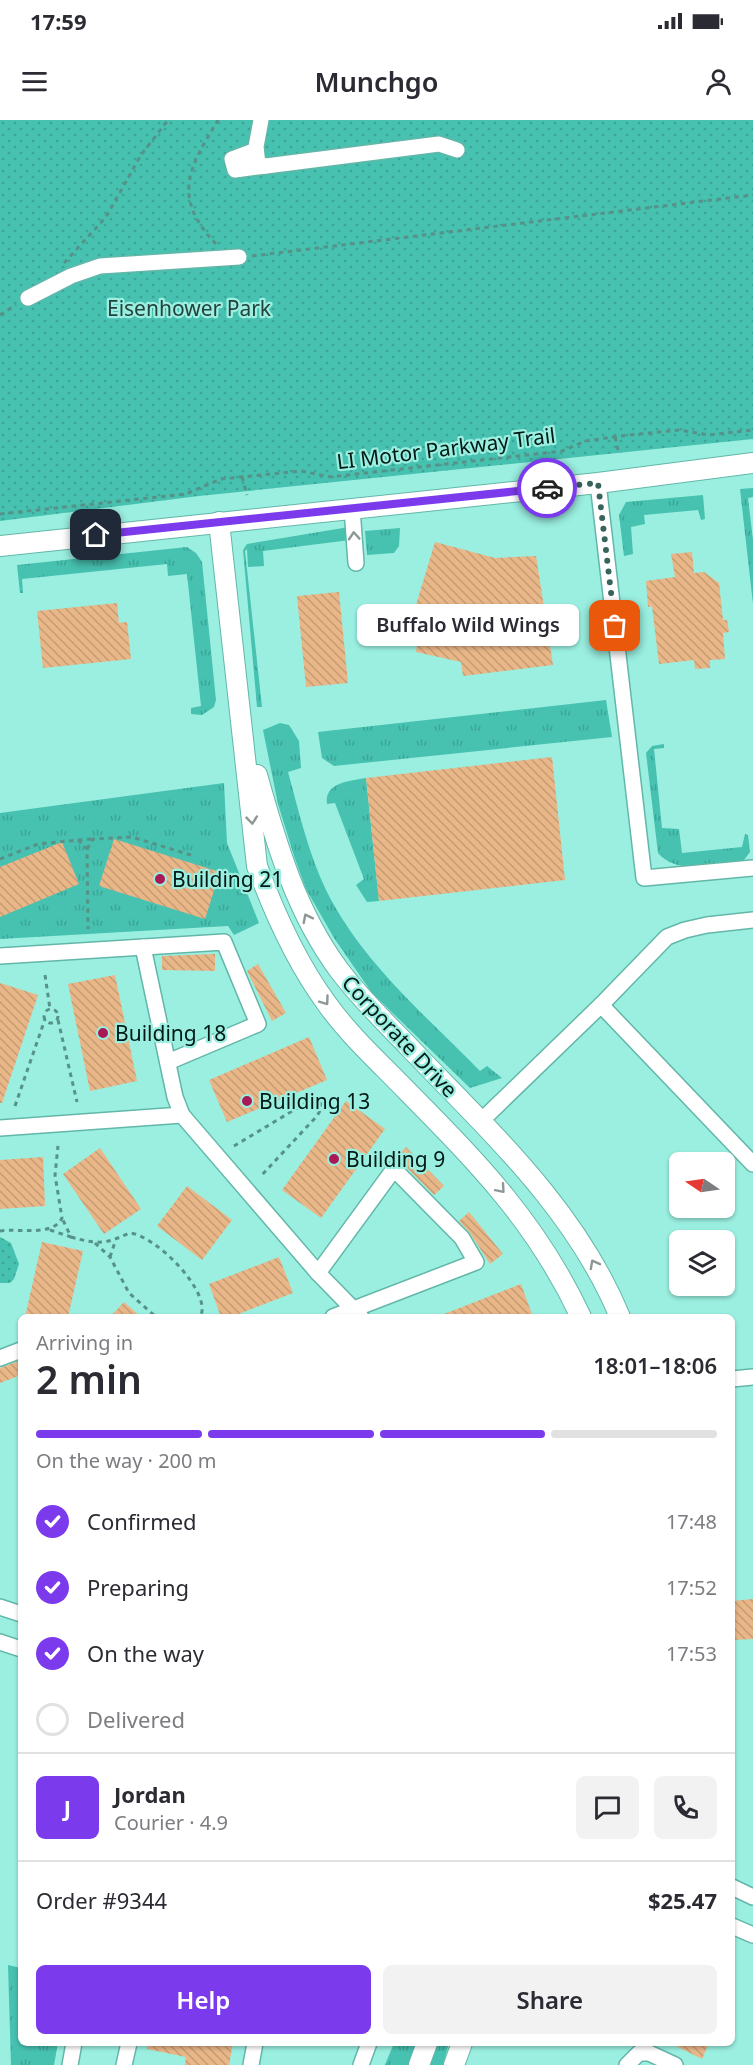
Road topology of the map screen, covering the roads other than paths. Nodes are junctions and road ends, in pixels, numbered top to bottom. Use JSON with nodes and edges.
{"nodes":[{"id":1,"x":261,"y":120,"type":"edge"},
{"id":2,"x":256,"y":150,"type":"junction"},
{"id":3,"x":457,"y":150,"type":"dead end"},
{"id":4,"x":266,"y":166,"type":"junction"},
{"id":5,"x":239,"y":257,"type":"road end"},
{"id":6,"x":28,"y":298,"type":"road end"},
{"id":7,"x":753,"y":463,"type":"edge"},
{"id":8,"x":598,"y":483,"type":"junction"},
{"id":9,"x":352,"y":508,"type":"junction"},
{"id":10,"x":219,"y":522,"type":"junction"},
{"id":11,"x":0,"y":546,"type":"edge"},
{"id":12,"x":356,"y":563,"type":"dead end"},
{"id":13,"x":241,"y":720,"type":"junction"},
{"id":14,"x":753,"y":868,"type":"edge"},
{"id":15,"x":753,"y":920,"type":"edge"},
{"id":16,"x":143,"y":947,"type":"junction"},
{"id":17,"x":0,"y":956,"type":"edge"},
{"id":18,"x":601,"y":1005,"type":"junction"},
{"id":19,"x":168,"y":1062,"type":"junction"},
{"id":20,"x":182,"y":1115,"type":"junction"},
{"id":21,"x":480,"y":1122,"type":"junction"},
{"id":22,"x":0,"y":1128,"type":"edge"},
{"id":23,"x":473,"y":1158,"type":"junction"},
{"id":24,"x":753,"y":1164,"type":"edge"},
{"id":25,"x":318,"y":1273,"type":"junction"},
{"id":26,"x":357,"y":1314,"type":"edge"},
{"id":27,"x":579,"y":1314,"type":"edge"},
{"id":28,"x":619,"y":1314,"type":"edge"},
{"id":29,"x":18,"y":1351,"type":"edge"},
{"id":30,"x":0,"y":1358,"type":"edge"},
{"id":31,"x":753,"y":1377,"type":"edge"},
{"id":32,"x":735,"y":1379,"type":"edge"},
{"id":33,"x":0,"y":1607,"type":"edge"},
{"id":34,"x":18,"y":1613,"type":"edge"},
{"id":35,"x":0,"y":1642,"type":"edge"},
{"id":36,"x":18,"y":1647,"type":"edge"},
{"id":37,"x":735,"y":1888,"type":"edge"},
{"id":38,"x":753,"y":1897,"type":"edge"},
{"id":39,"x":735,"y":1927,"type":"edge"},
{"id":40,"x":753,"y":1935,"type":"edge"},
{"id":41,"x":73,"y":2046,"type":"edge"},
{"id":42,"x":128,"y":2046,"type":"edge"},
{"id":43,"x":254,"y":2046,"type":"edge"},
{"id":44,"x":368,"y":2046,"type":"edge"},
{"id":45,"x":426,"y":2046,"type":"edge"},
{"id":46,"x":461,"y":2046,"type":"edge"},
{"id":47,"x":70,"y":2065,"type":"edge"},
{"id":48,"x":124,"y":2065,"type":"edge"},
{"id":49,"x":251,"y":2065,"type":"edge"},
{"id":50,"x":361,"y":2065,"type":"edge"},
{"id":51,"x":419,"y":2065,"type":"edge"},
{"id":52,"x":454,"y":2065,"type":"edge"},
{"id":53,"x":627,"y":2065,"type":"edge"},
{"id":54,"x":675,"y":2065,"type":"edge"}],
"edges":[{"from":1,"to":2,"type":"street"},
{"from":2,"to":4,"type":"street"},
{"from":2,"to":4,"type":"street"},
{"from":3,"to":4,"type":"street"},
{"from":5,"to":6,"type":"street"},
{"from":7,"to":8,"type":"main road"},
{"from":8,"to":9,"type":"main road"},
{"from":8,"to":14,"type":"street"},
{"from":9,"to":10,"type":"main road"},
{"from":12,"to":9,"type":"street","one_way":true},
{"from":10,"to":11,"type":"main road"},
{"from":10,"to":13,"type":"main road","name":"Corporate Drive"},
{"from":21,"to":13,"type":"main road","name":"Corporate Drive","one_way":true},
{"from":13,"to":23,"type":"main road","name":"Corporate Drive","one_way":true},
{"from":15,"to":18,"type":"street"},
{"from":16,"to":17,"type":"street"},
{"from":16,"to":19,"type":"street"},
{"from":16,"to":19,"type":"street"},
{"from":18,"to":21,"type":"street"},
{"from":18,"to":24,"type":"street"},
{"from":19,"to":20,"type":"street"},
{"from":20,"to":22,"type":"street"},
{"from":20,"to":25,"type":"street"},
{"from":21,"to":23,"type":"main road"},
{"from":28,"to":21,"type":"main road","name":"Corporate Drive","one_way":true},
{"from":23,"to":27,"type":"main road","name":"Corporate Drive","one_way":true},
{"from":25,"to":26,"type":"street"},
{"from":25,"to":26,"type":"street"},
{"from":29,"to":30,"type":"street"},
{"from":31,"to":32,"type":"street"},
{"from":33,"to":34,"type":"street"},
{"from":35,"to":36,"type":"street"},
{"from":37,"to":38,"type":"street"},
{"from":39,"to":40,"type":"street"},
{"from":41,"to":47,"type":"street"},
{"from":42,"to":48,"type":"street"},
{"from":43,"to":49,"type":"street"},
{"from":44,"to":50,"type":"street"},
{"from":45,"to":51,"type":"main road"},
{"from":46,"to":52,"type":"main road"},
{"from":53,"to":54,"type":"street"}]}
